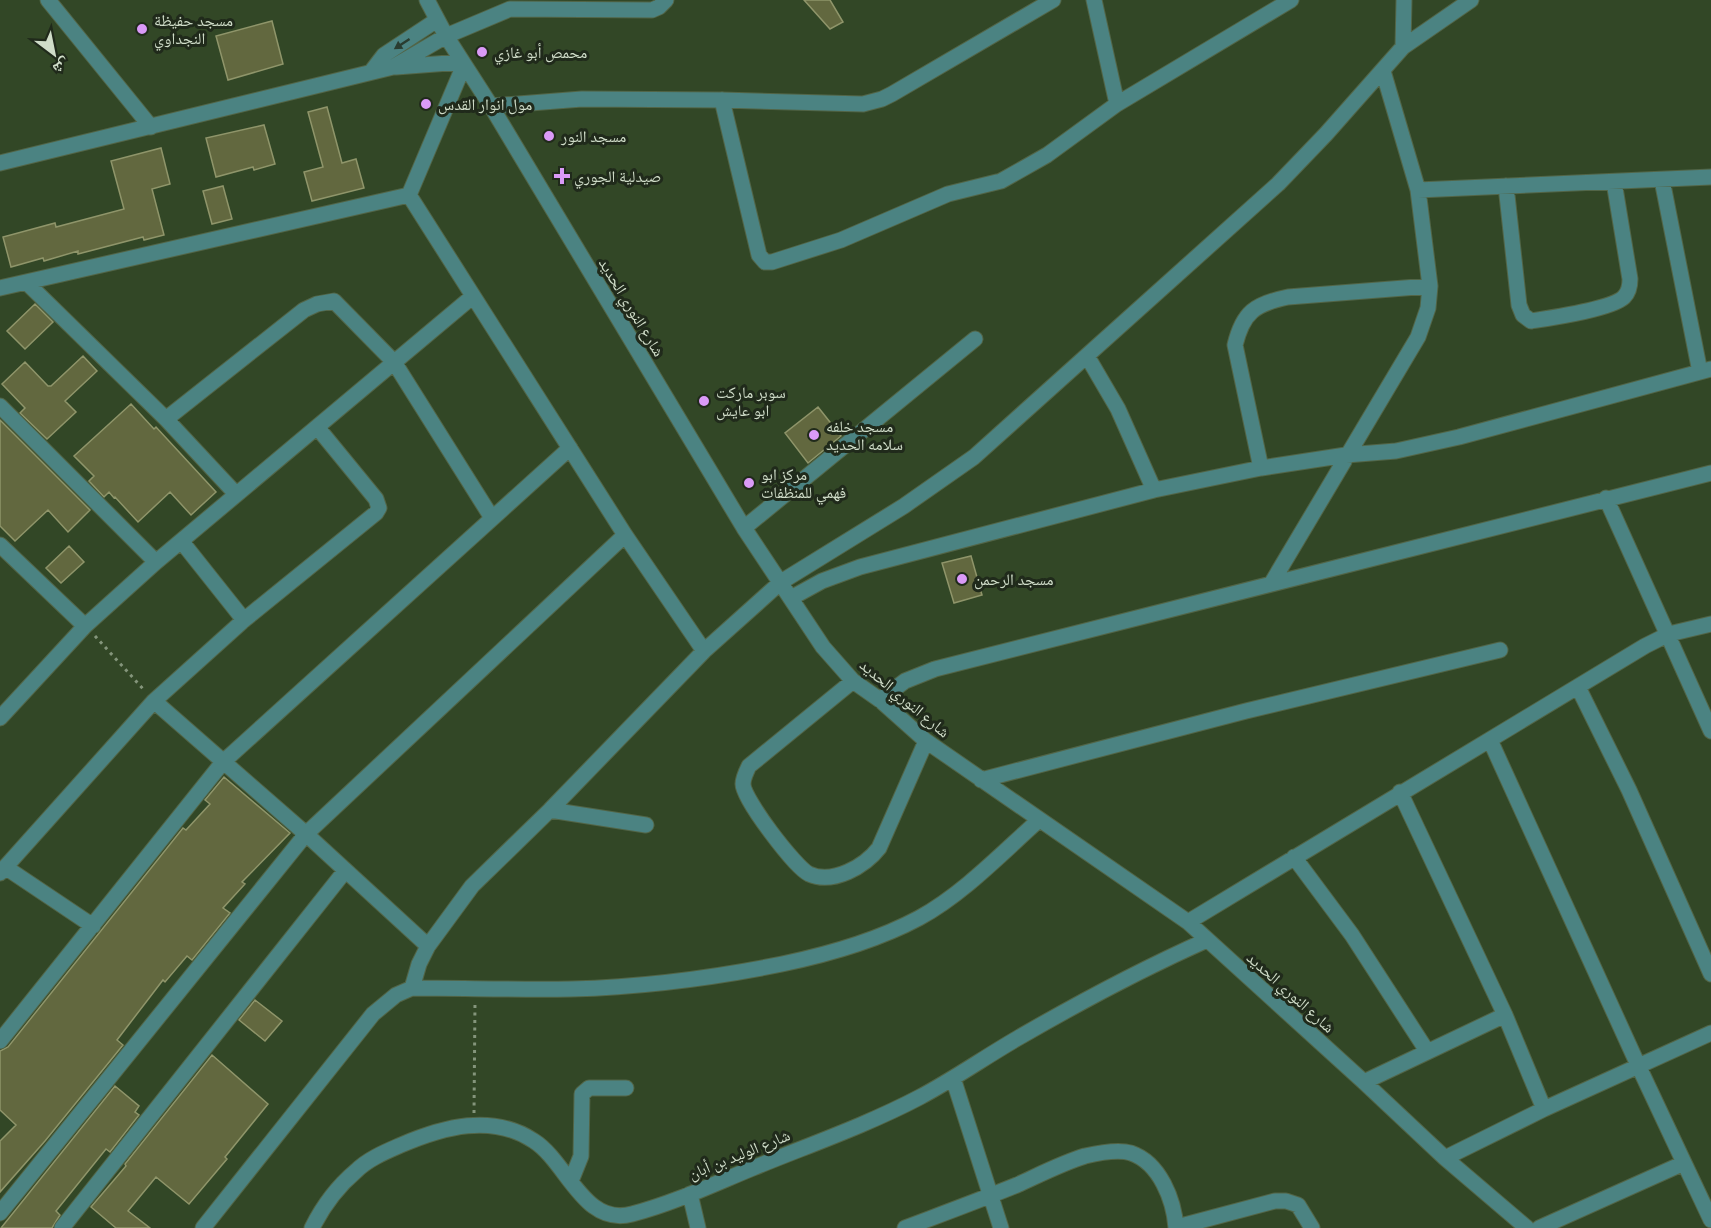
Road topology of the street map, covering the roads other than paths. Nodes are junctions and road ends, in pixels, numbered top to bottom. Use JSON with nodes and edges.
{"nodes":[{"id":1,"x":48,"y":0,"type":"edge"},
{"id":2,"x":427,"y":0,"type":"edge"},
{"id":3,"x":666,"y":0,"type":"edge"},
{"id":4,"x":1053,"y":0,"type":"edge"},
{"id":5,"x":1094,"y":0,"type":"edge"},
{"id":6,"x":1291,"y":0,"type":"edge"},
{"id":7,"x":1404,"y":0,"type":"edge"},
{"id":8,"x":1471,"y":0,"type":"edge"},
{"id":9,"x":437,"y":20,"type":"junction"},
{"id":10,"x":446,"y":36,"type":"junction"},
{"id":11,"x":1403,"y":47,"type":"junction"},
{"id":12,"x":463,"y":64,"type":"junction"},
{"id":13,"x":393,"y":67,"type":"junction"},
{"id":14,"x":1383,"y":71,"type":"junction"},
{"id":15,"x":371,"y":72,"type":"junction"},
{"id":16,"x":722,"y":100,"type":"junction"},
{"id":17,"x":1117,"y":104,"type":"junction"},
{"id":18,"x":491,"y":106,"type":"junction"},
{"id":19,"x":151,"y":127,"type":"junction"},
{"id":20,"x":0,"y":163,"type":"edge"},
{"id":21,"x":1711,"y":177,"type":"edge"},
{"id":22,"x":1662,"y":180,"type":"junction"},
{"id":23,"x":1614,"y":182,"type":"junction"},
{"id":24,"x":1506,"y":186,"type":"junction"},
{"id":25,"x":1418,"y":190,"type":"junction"},
{"id":26,"x":409,"y":195,"type":"junction"},
{"id":27,"x":27,"y":283,"type":"junction"},
{"id":28,"x":1430,"y":286,"type":"junction"},
{"id":29,"x":0,"y":288,"type":"edge"},
{"id":30,"x":472,"y":297,"type":"junction"},
{"id":31,"x":975,"y":339,"type":"dead end"},
{"id":32,"x":1087,"y":356,"type":"junction"},
{"id":33,"x":394,"y":362,"type":"junction"},
{"id":34,"x":1706,"y":370,"type":"edge"},
{"id":35,"x":0,"y":406,"type":"edge"},
{"id":36,"x":166,"y":419,"type":"junction"},
{"id":37,"x":317,"y":427,"type":"junction"},
{"id":38,"x":570,"y":448,"type":"junction"},
{"id":39,"x":1346,"y":455,"type":"junction"},
{"id":40,"x":1261,"y":468,"type":"junction"},
{"id":41,"x":1711,"y":473,"type":"edge"},
{"id":42,"x":1154,"y":490,"type":"junction"},
{"id":43,"x":236,"y":494,"type":"junction"},
{"id":44,"x":1606,"y":498,"type":"junction"},
{"id":45,"x":492,"y":518,"type":"junction"},
{"id":46,"x":744,"y":528,"type":"junction"},
{"id":47,"x":625,"y":535,"type":"junction"},
{"id":48,"x":182,"y":542,"type":"junction"},
{"id":49,"x":3,"y":554,"type":"edge"},
{"id":50,"x":156,"y":562,"type":"junction"},
{"id":51,"x":781,"y":582,"type":"junction"},
{"id":52,"x":1271,"y":584,"type":"junction"},
{"id":53,"x":791,"y":598,"type":"junction"},
{"id":54,"x":244,"y":620,"type":"junction"},
{"id":55,"x":1711,"y":624,"type":"edge"},
{"id":56,"x":85,"y":626,"type":"junction"},
{"id":57,"x":1669,"y":634,"type":"junction"},
{"id":58,"x":1500,"y":650,"type":"dead end"},
{"id":59,"x":704,"y":651,"type":"junction"},
{"id":60,"x":853,"y":681,"type":"junction"},
{"id":61,"x":1578,"y":687,"type":"junction"},
{"id":62,"x":880,"y":700,"type":"junction"},
{"id":63,"x":154,"y":701,"type":"junction"},
{"id":64,"x":0,"y":718,"type":"edge"},
{"id":65,"x":1711,"y":729,"type":"edge"},
{"id":66,"x":1490,"y":740,"type":"junction"},
{"id":67,"x":926,"y":741,"type":"junction"},
{"id":68,"x":223,"y":762,"type":"junction"},
{"id":69,"x":981,"y":780,"type":"junction"},
{"id":70,"x":1400,"y":792,"type":"junction"},
{"id":71,"x":550,"y":810,"type":"junction"},
{"id":72,"x":1039,"y":820,"type":"junction"},
{"id":73,"x":646,"y":825,"type":"dead end"},
{"id":74,"x":306,"y":834,"type":"junction"},
{"id":75,"x":1294,"y":857,"type":"junction"},
{"id":76,"x":2,"y":870,"type":"edge"},
{"id":77,"x":345,"y":871,"type":"junction"},
{"id":78,"x":1188,"y":922,"type":"junction"},
{"id":79,"x":93,"y":926,"type":"junction"},
{"id":80,"x":1207,"y":940,"type":"junction"},
{"id":81,"x":428,"y":946,"type":"junction"},
{"id":82,"x":1711,"y":974,"type":"edge"},
{"id":83,"x":412,"y":988,"type":"junction"},
{"id":84,"x":1505,"y":1015,"type":"junction"},
{"id":85,"x":1711,"y":1033,"type":"edge"},
{"id":86,"x":0,"y":1041,"type":"edge"},
{"id":87,"x":1427,"y":1051,"type":"junction"},
{"id":88,"x":1638,"y":1065,"type":"junction"},
{"id":89,"x":953,"y":1078,"type":"junction"},
{"id":90,"x":1364,"y":1082,"type":"junction"},
{"id":91,"x":626,"y":1088,"type":"dead end"},
{"id":92,"x":1544,"y":1109,"type":"junction"},
{"id":93,"x":1445,"y":1158,"type":"junction"},
{"id":94,"x":1684,"y":1163,"type":"junction"},
{"id":95,"x":571,"y":1181,"type":"junction"},
{"id":96,"x":690,"y":1194,"type":"junction"},
{"id":97,"x":991,"y":1196,"type":"junction"},
{"id":98,"x":0,"y":1213,"type":"edge"},
{"id":99,"x":1711,"y":1220,"type":"edge"},
{"id":100,"x":1176,"y":1227,"type":"edge"},
{"id":101,"x":62,"y":1228,"type":"edge"},
{"id":102,"x":203,"y":1228,"type":"edge"},
{"id":103,"x":312,"y":1228,"type":"edge"},
{"id":104,"x":698,"y":1228,"type":"edge"},
{"id":105,"x":905,"y":1228,"type":"edge"},
{"id":106,"x":1001,"y":1228,"type":"edge"},
{"id":107,"x":1312,"y":1228,"type":"edge"},
{"id":108,"x":1527,"y":1228,"type":"edge"},
{"id":109,"x":1539,"y":1228,"type":"edge"}],
"edges":[{"from":1,"to":19,"type":"street"},
{"from":2,"to":9,"type":"street","name":"شارع النوري الحديد"},
{"from":3,"to":10,"type":"street"},
{"from":4,"to":16,"type":"street"},
{"from":5,"to":17,"type":"street"},
{"from":6,"to":17,"type":"street"},
{"from":7,"to":11,"type":"street"},
{"from":8,"to":11,"type":"street"},
{"from":9,"to":10,"type":"street","name":"شارع النوري الحديد"},
{"from":9,"to":15,"type":"street","one_way":true},
{"from":10,"to":12,"type":"street","name":"شارع النوري الحديد"},
{"from":10,"to":13,"type":"street"},
{"from":11,"to":14,"type":"street"},
{"from":12,"to":13,"type":"street"},
{"from":12,"to":18,"type":"street","name":"شارع النوري الحديد"},
{"from":12,"to":26,"type":"street"},
{"from":13,"to":15,"type":"street"},
{"from":14,"to":25,"type":"street"},
{"from":14,"to":32,"type":"street"},
{"from":15,"to":19,"type":"street"},
{"from":16,"to":17,"type":"street"},
{"from":16,"to":18,"type":"street"},
{"from":18,"to":46,"type":"street","name":"شارع النوري الحديد"},
{"from":19,"to":20,"type":"street"},
{"from":21,"to":22,"type":"street"},
{"from":22,"to":23,"type":"street"},
{"from":22,"to":34,"type":"street"},
{"from":23,"to":24,"type":"street"},
{"from":23,"to":24,"type":"street"},
{"from":24,"to":25,"type":"street"},
{"from":25,"to":28,"type":"street"},
{"from":26,"to":27,"type":"street"},
{"from":26,"to":30,"type":"street"},
{"from":27,"to":29,"type":"street"},
{"from":27,"to":36,"type":"street"},
{"from":28,"to":39,"type":"street"},
{"from":28,"to":40,"type":"street"},
{"from":30,"to":33,"type":"street"},
{"from":30,"to":38,"type":"street"},
{"from":31,"to":46,"type":"street"},
{"from":32,"to":42,"type":"street"},
{"from":32,"to":51,"type":"street"},
{"from":33,"to":36,"type":"street"},
{"from":33,"to":37,"type":"street"},
{"from":33,"to":45,"type":"street"},
{"from":34,"to":39,"type":"street"},
{"from":35,"to":50,"type":"street"},
{"from":36,"to":43,"type":"street"},
{"from":37,"to":43,"type":"street"},
{"from":37,"to":54,"type":"street"},
{"from":38,"to":45,"type":"street"},
{"from":38,"to":47,"type":"street"},
{"from":39,"to":40,"type":"street"},
{"from":39,"to":52,"type":"street"},
{"from":40,"to":42,"type":"street"},
{"from":41,"to":44,"type":"street"},
{"from":42,"to":53,"type":"street"},
{"from":43,"to":48,"type":"street"},
{"from":44,"to":52,"type":"street"},
{"from":44,"to":57,"type":"street"},
{"from":45,"to":68,"type":"street"},
{"from":46,"to":51,"type":"street","name":"شارع النوري الحديد"},
{"from":47,"to":59,"type":"street"},
{"from":47,"to":74,"type":"street"},
{"from":48,"to":50,"type":"street"},
{"from":48,"to":54,"type":"street"},
{"from":49,"to":56,"type":"street"},
{"from":50,"to":56,"type":"street"},
{"from":51,"to":53,"type":"street","name":"شارع النوري الحديد"},
{"from":51,"to":59,"type":"street"},
{"from":52,"to":62,"type":"street"},
{"from":53,"to":60,"type":"street","name":"شارع النوري الحديد"},
{"from":54,"to":63,"type":"street"},
{"from":55,"to":57,"type":"street"},
{"from":56,"to":64,"type":"street"},
{"from":57,"to":61,"type":"street"},
{"from":57,"to":65,"type":"street"},
{"from":58,"to":69,"type":"street"},
{"from":59,"to":71,"type":"street"},
{"from":60,"to":62,"type":"street","name":"شارع النوري الحديد"},
{"from":60,"to":67,"type":"street"},
{"from":61,"to":66,"type":"street"},
{"from":61,"to":82,"type":"street"},
{"from":62,"to":67,"type":"street","name":"شارع النوري الحديد"},
{"from":63,"to":68,"type":"street"},
{"from":63,"to":76,"type":"street"},
{"from":66,"to":70,"type":"street"},
{"from":66,"to":88,"type":"street"},
{"from":67,"to":69,"type":"street","name":"شارع النوري الحديد"},
{"from":68,"to":74,"type":"street"},
{"from":68,"to":79,"type":"street"},
{"from":69,"to":72,"type":"street","name":"شارع النوري الحديد"},
{"from":70,"to":75,"type":"street"},
{"from":70,"to":84,"type":"street"},
{"from":71,"to":73,"type":"street"},
{"from":71,"to":81,"type":"street"},
{"from":72,"to":78,"type":"street","name":"شارع النوري الحديد"},
{"from":72,"to":83,"type":"street"},
{"from":74,"to":77,"type":"street"},
{"from":74,"to":98,"type":"street"},
{"from":75,"to":78,"type":"street"},
{"from":75,"to":87,"type":"street"},
{"from":76,"to":79,"type":"street"},
{"from":77,"to":81,"type":"street"},
{"from":77,"to":101,"type":"street"},
{"from":78,"to":80,"type":"street","name":"شارع النوري الحديد"},
{"from":79,"to":86,"type":"street"},
{"from":80,"to":89,"type":"street","name":"شارع الوليد بن أبان"},
{"from":80,"to":90,"type":"street","name":"شارع النوري الحديد"},
{"from":81,"to":83,"type":"street"},
{"from":83,"to":102,"type":"street"},
{"from":84,"to":87,"type":"street"},
{"from":84,"to":92,"type":"street"},
{"from":85,"to":88,"type":"street"},
{"from":87,"to":90,"type":"street"},
{"from":88,"to":92,"type":"street"},
{"from":88,"to":94,"type":"street"},
{"from":89,"to":96,"type":"street","name":"شارع الوليد بن أبان"},
{"from":89,"to":97,"type":"street"},
{"from":90,"to":93,"type":"street","name":"شارع النوري الحديد"},
{"from":91,"to":95,"type":"street"},
{"from":92,"to":93,"type":"street"},
{"from":93,"to":108,"type":"street","name":"شارع النوري الحديد"},
{"from":94,"to":99,"type":"street"},
{"from":94,"to":109,"type":"street"},
{"from":95,"to":96,"type":"street","name":"شارع الوليد بن أبان"},
{"from":95,"to":103,"type":"street","name":"شارع الوليد بن أبان"},
{"from":96,"to":104,"type":"street"},
{"from":97,"to":100,"type":"street"},
{"from":97,"to":105,"type":"street"},
{"from":97,"to":106,"type":"street"},
{"from":100,"to":107,"type":"street"}]}
